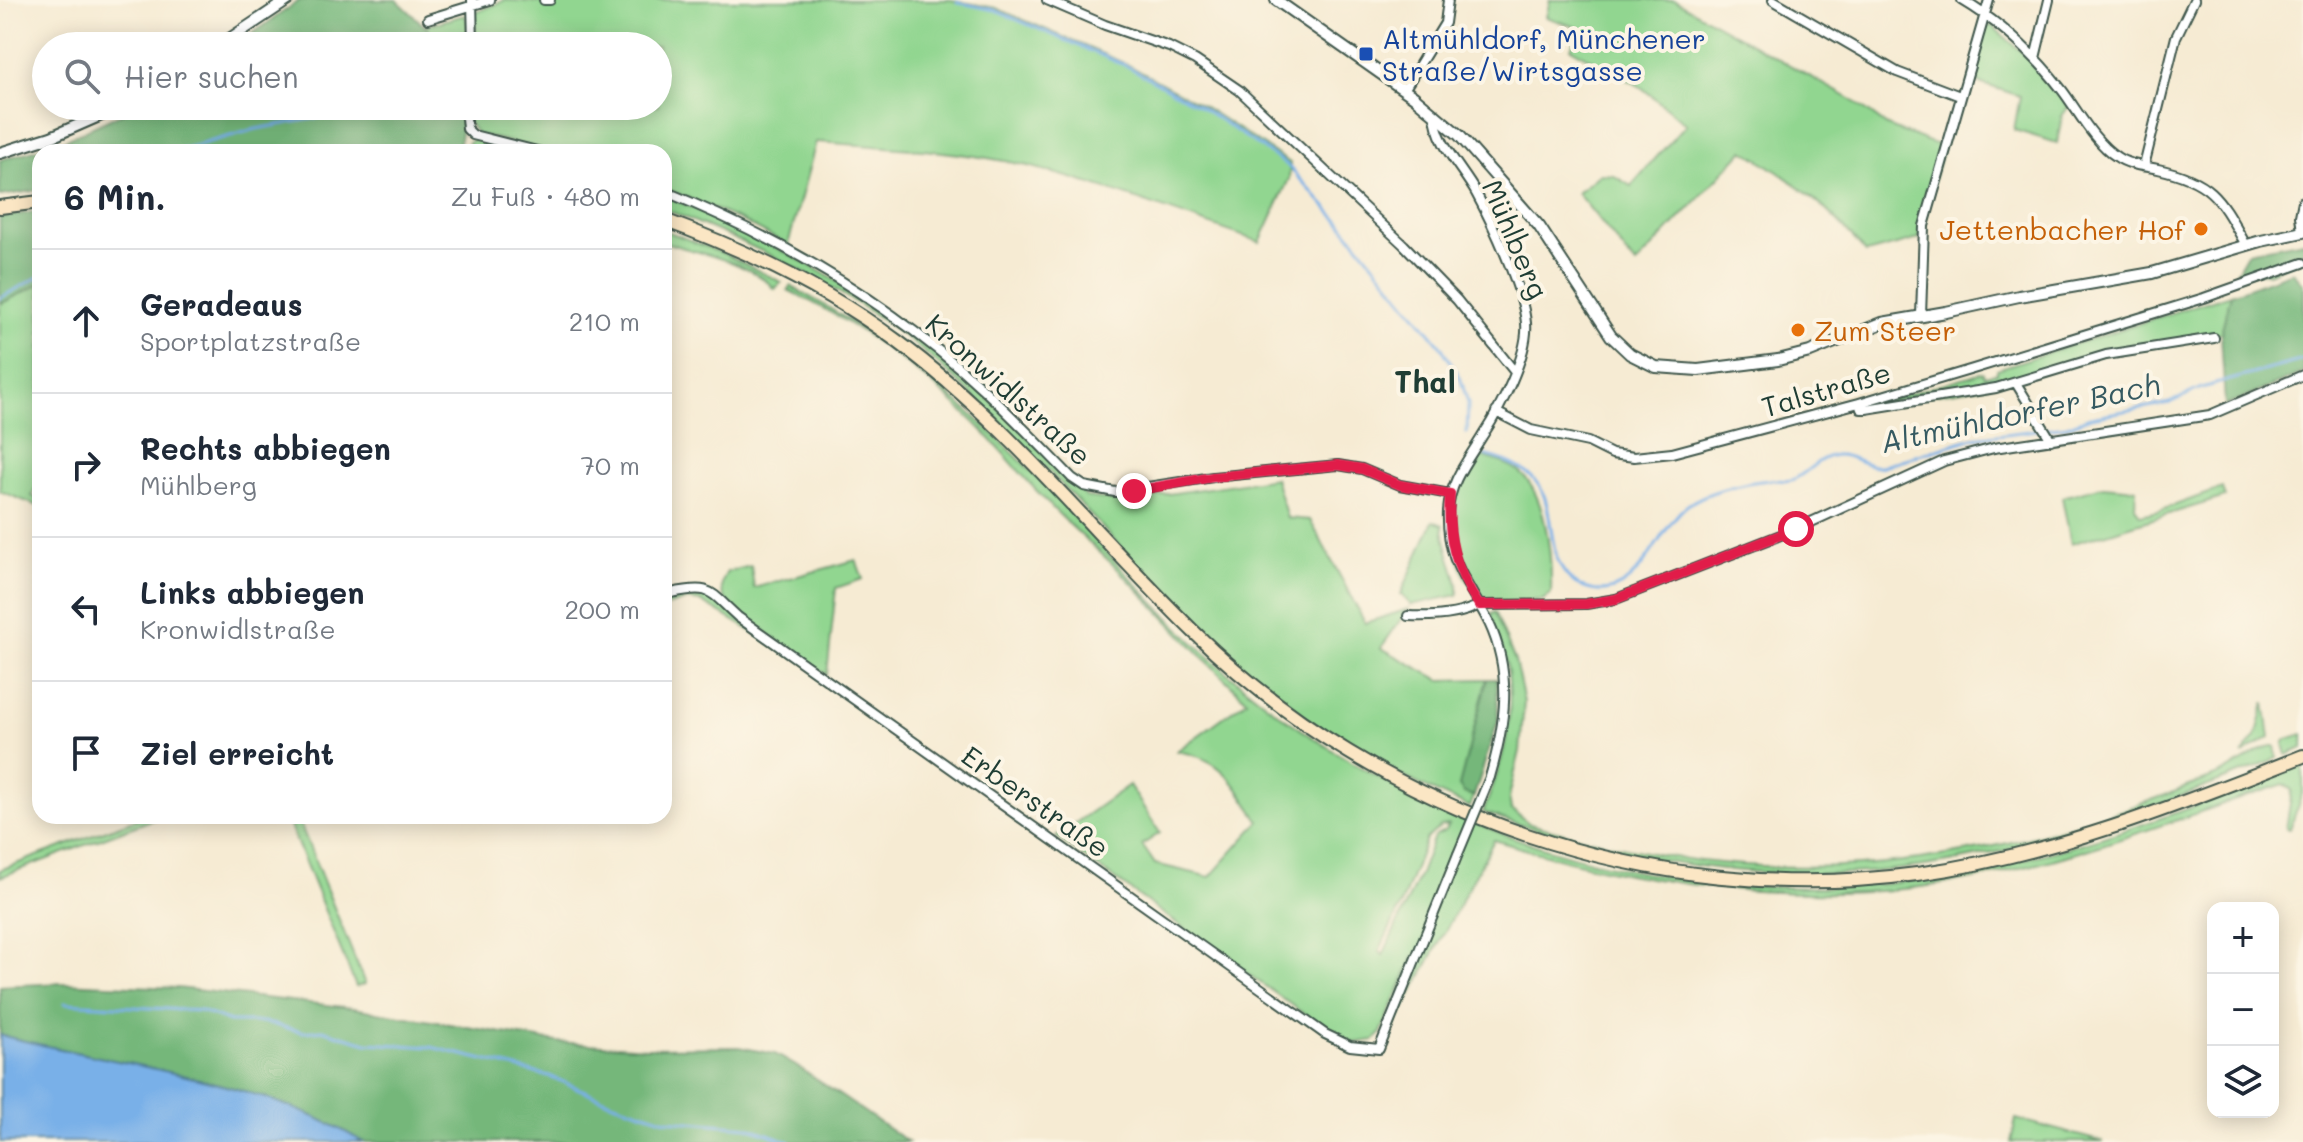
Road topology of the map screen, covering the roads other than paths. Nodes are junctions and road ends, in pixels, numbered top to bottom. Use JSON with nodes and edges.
{"nodes":[{"id":1,"x":288,"y":0,"type":"edge"},
{"id":2,"x":490,"y":0,"type":"edge"},
{"id":3,"x":544,"y":0,"type":"edge"},
{"id":4,"x":550,"y":0,"type":"edge"},
{"id":5,"x":1047,"y":0,"type":"edge"},
{"id":6,"x":1276,"y":0,"type":"edge"},
{"id":7,"x":1448,"y":0,"type":"edge"},
{"id":8,"x":1773,"y":0,"type":"edge"},
{"id":9,"x":1962,"y":0,"type":"edge"},
{"id":10,"x":1989,"y":0,"type":"edge"},
{"id":11,"x":2049,"y":0,"type":"edge"},
{"id":12,"x":2194,"y":0,"type":"edge"},
{"id":13,"x":471,"y":3,"type":"edge"},
{"id":14,"x":1985,"y":14,"type":"junction"},
{"id":15,"x":428,"y":19,"type":"dead end"},
{"id":16,"x":240,"y":32,"type":"edge"},
{"id":17,"x":472,"y":32,"type":"edge"},
{"id":18,"x":2035,"y":58,"type":"junction"},
{"id":19,"x":1404,"y":90,"type":"junction"},
{"id":20,"x":1960,"y":96,"type":"junction"},
{"id":21,"x":1435,"y":114,"type":"junction"},
{"id":22,"x":90,"y":120,"type":"edge"},
{"id":23,"x":466,"y":120,"type":"edge"},
{"id":24,"x":507,"y":144,"type":"edge"},
{"id":25,"x":0,"y":153,"type":"edge"},
{"id":26,"x":2144,"y":166,"type":"junction"},
{"id":27,"x":672,"y":195,"type":"edge"},
{"id":28,"x":2303,"y":201,"type":"edge"},
{"id":29,"x":32,"y":203,"type":"edge"},
{"id":30,"x":0,"y":207,"type":"edge"},
{"id":31,"x":672,"y":223,"type":"edge"},
{"id":32,"x":2302,"y":232,"type":"edge"},
{"id":33,"x":2246,"y":245,"type":"junction"},
{"id":34,"x":2303,"y":263,"type":"edge"},
{"id":35,"x":1921,"y":316,"type":"junction"},
{"id":36,"x":2214,"y":338,"type":"dead end"},
{"id":37,"x":1514,"y":371,"type":"junction"},
{"id":38,"x":2303,"y":375,"type":"edge"},
{"id":39,"x":2016,"y":383,"type":"junction"},
{"id":40,"x":1859,"y":403,"type":"junction"},
{"id":41,"x":1496,"y":412,"type":"junction"},
{"id":42,"x":2050,"y":438,"type":"junction"},
{"id":43,"x":1450,"y":494,"type":"junction"},
{"id":44,"x":672,"y":593,"type":"edge"},
{"id":45,"x":1479,"y":605,"type":"junction"},
{"id":46,"x":1408,"y":616,"type":"dead end"},
{"id":47,"x":2303,"y":756,"type":"edge"},
{"id":48,"x":1379,"y":1049,"type":"joint"}],
"edges":[{"from":1,"to":16,"type":"street"},
{"from":2,"to":13,"type":"street"},
{"from":3,"to":4,"type":"street"},
{"from":5,"to":37,"type":"street"},
{"from":6,"to":19,"type":"street"},
{"from":7,"to":19,"type":"street"},
{"from":8,"to":20,"type":"street"},
{"from":9,"to":14,"type":"street"},
{"from":10,"to":14,"type":"street"},
{"from":11,"to":18,"type":"street"},
{"from":12,"to":26,"type":"street"},
{"from":13,"to":15,"type":"street"},
{"from":13,"to":17,"type":"street"},
{"from":14,"to":18,"type":"street"},
{"from":14,"to":20,"type":"street"},
{"from":18,"to":26,"type":"street"},
{"from":19,"to":21,"type":"street"},
{"from":20,"to":35,"type":"street"},
{"from":21,"to":35,"type":"street"},
{"from":21,"to":37,"type":"street","name":"Mühlberg"},
{"from":22,"to":25,"type":"street"},
{"from":23,"to":24,"type":"street"},
{"from":26,"to":33,"type":"street"},
{"from":27,"to":43,"type":"street","name":"Kronwidlstraße"},
{"from":28,"to":32,"type":"street"},
{"from":29,"to":30,"type":"main road"},
{"from":31,"to":47,"type":"main road"},
{"from":32,"to":33,"type":"street"},
{"from":33,"to":35,"type":"street"},
{"from":34,"to":40,"type":"street","name":"Talstraße"},
{"from":36,"to":39,"type":"street"},
{"from":37,"to":41,"type":"street","name":"Mühlberg"},
{"from":38,"to":42,"type":"street"},
{"from":39,"to":40,"type":"street"},
{"from":39,"to":42,"type":"street"},
{"from":40,"to":41,"type":"street","name":"Talstraße"},
{"from":41,"to":43,"type":"street","name":"Mühlberg"},
{"from":42,"to":45,"type":"street"},
{"from":43,"to":45,"type":"street","name":"Mühlberg"},
{"from":44,"to":48,"type":"street","name":"Erberstraße"},
{"from":45,"to":46,"type":"street"},
{"from":45,"to":48,"type":"street","name":"Mühlberg","bridge":true}]}
